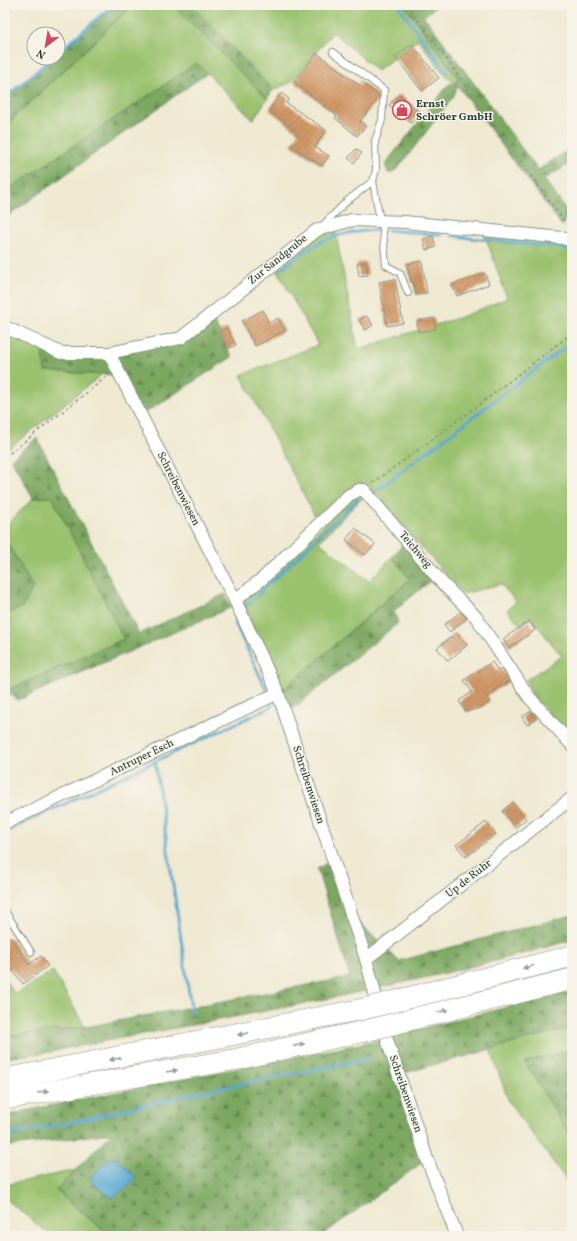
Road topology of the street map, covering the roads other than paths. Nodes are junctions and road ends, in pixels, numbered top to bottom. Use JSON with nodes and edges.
{"nodes":[{"id":1,"x":333,"y":52,"type":"dead end"},
{"id":2,"x":373,"y":181,"type":"junction"},
{"id":3,"x":340,"y":208,"type":"junction"},
{"id":4,"x":348,"y":221,"type":"junction"},
{"id":5,"x":381,"y":221,"type":"junction"},
{"id":6,"x":319,"y":229,"type":"junction"},
{"id":7,"x":572,"y":241,"type":"edge"},
{"id":8,"x":408,"y":293,"type":"dead end"},
{"id":9,"x":5,"y":327,"type":"edge"},
{"id":10,"x":109,"y":353,"type":"junction"},
{"id":11,"x":235,"y":600,"type":"junction"},
{"id":12,"x":278,"y":693,"type":"junction"},
{"id":13,"x":572,"y":745,"type":"edge"},
{"id":14,"x":572,"y":798,"type":"edge"},
{"id":15,"x":5,"y":823,"type":"edge"},
{"id":16,"x":5,"y":912,"type":"edge"},
{"id":17,"x":31,"y":952,"type":"dead end"},
{"id":18,"x":572,"y":956,"type":"edge"},
{"id":19,"x":366,"y":959,"type":"junction"},
{"id":20,"x":572,"y":979,"type":"edge"},
{"id":21,"x":5,"y":1079,"type":"edge"},
{"id":22,"x":5,"y":1099,"type":"edge"},
{"id":23,"x":457,"y":1236,"type":"edge"}],
"edges":[{"from":1,"to":2,"type":"lane"},
{"from":2,"to":3,"type":"lane"},
{"from":2,"to":5,"type":"lane"},
{"from":3,"to":4,"type":"lane"},
{"from":3,"to":6,"type":"lane"},
{"from":4,"to":5,"type":"street","name":"Zur Sandgrube"},
{"from":4,"to":6,"type":"street","name":"Zur Sandgrube"},
{"from":5,"to":7,"type":"street","name":"Zur Sandgrube"},
{"from":5,"to":8,"type":"lane"},
{"from":6,"to":10,"type":"street","name":"Zur Sandgrube"},
{"from":9,"to":10,"type":"street","name":"Zur Sandgrube"},
{"from":10,"to":11,"type":"street","name":"Schreibenwiesen"},
{"from":11,"to":12,"type":"street","name":"Schreibenwiesen"},
{"from":11,"to":13,"type":"street","name":"Teichweg"},
{"from":12,"to":15,"type":"street","name":"Antruper Esch"},
{"from":12,"to":19,"type":"street","name":"Schreibenwiesen"},
{"from":14,"to":19,"type":"street","name":"Up de Ruhr"},
{"from":16,"to":17,"type":"lane"},
{"from":18,"to":21,"type":"highway","one_way":true,"bridge":true},
{"from":19,"to":23,"type":"street","name":"Schreibenwiesen"},
{"from":22,"to":20,"type":"highway","one_way":true,"bridge":true}]}
